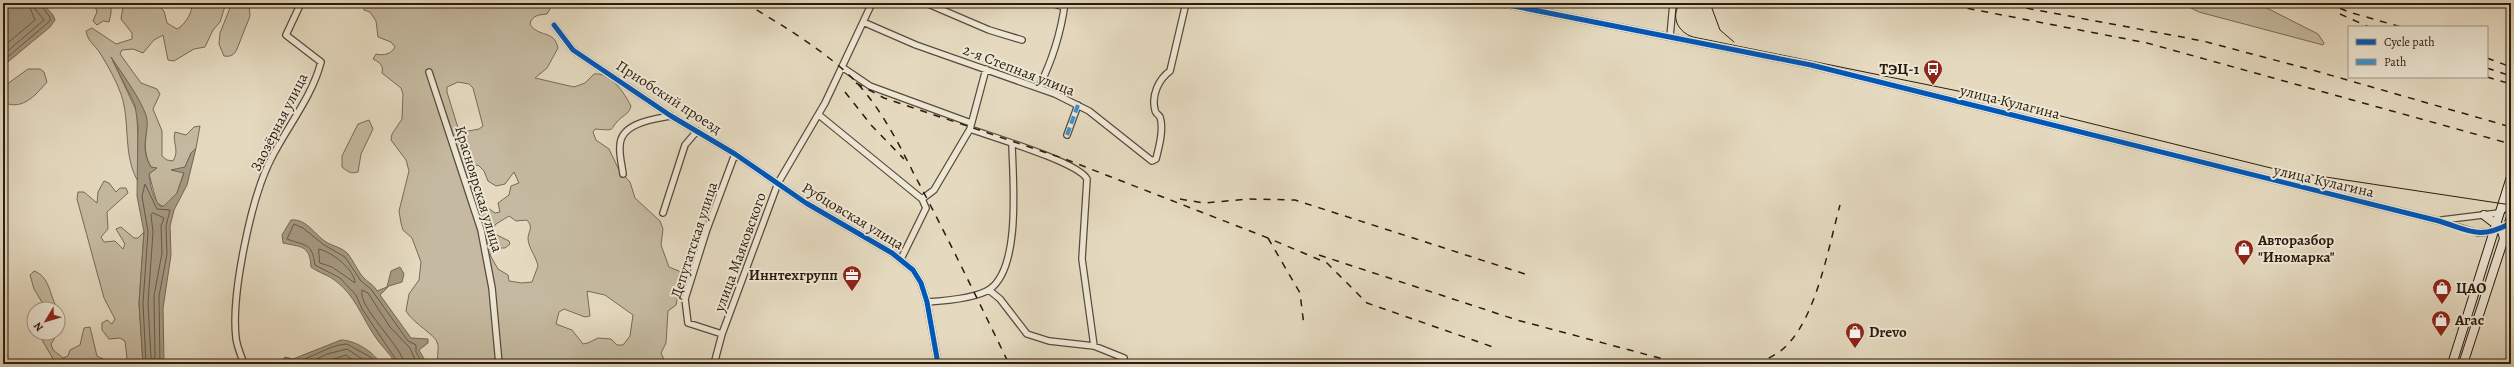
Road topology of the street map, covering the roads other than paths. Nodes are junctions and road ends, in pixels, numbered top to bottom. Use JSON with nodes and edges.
{"nodes":[{"id":1,"x":301,"y":3,"type":"edge"},
{"id":2,"x":872,"y":3,"type":"edge"},
{"id":3,"x":926,"y":3,"type":"edge"},
{"id":4,"x":1051,"y":3,"type":"edge"},
{"id":5,"x":1186,"y":3,"type":"edge"},
{"id":6,"x":1498,"y":3,"type":"edge"},
{"id":7,"x":1673,"y":3,"type":"edge"},
{"id":8,"x":1064,"y":5,"type":"edge"},
{"id":9,"x":863,"y":22,"type":"junction"},
{"id":10,"x":554,"y":25,"type":"dead end"},
{"id":11,"x":1670,"y":37,"type":"junction"},
{"id":12,"x":1022,"y":40,"type":"dead end"},
{"id":13,"x":842,"y":67,"type":"junction"},
{"id":14,"x":986,"y":69,"type":"junction"},
{"id":15,"x":429,"y":72,"type":"dead end"},
{"id":16,"x":1039,"y":87,"type":"junction"},
{"id":17,"x":1078,"y":105,"type":"junction"},
{"id":18,"x":819,"y":114,"type":"junction"},
{"id":19,"x":671,"y":116,"type":"junction"},
{"id":20,"x":971,"y":126,"type":"junction"},
{"id":21,"x":697,"y":131,"type":"junction"},
{"id":22,"x":1067,"y":136,"type":"dead end"},
{"id":23,"x":1012,"y":145,"type":"junction"},
{"id":24,"x":735,"y":154,"type":"junction"},
{"id":25,"x":623,"y":174,"type":"dead end"},
{"id":26,"x":2511,"y":177,"type":"edge"},
{"id":27,"x":778,"y":183,"type":"junction"},
{"id":28,"x":922,"y":199,"type":"junction"},
{"id":29,"x":2511,"y":203,"type":"edge"},
{"id":30,"x":662,"y":212,"type":"dead end"},
{"id":31,"x":2499,"y":213,"type":"junction"},
{"id":32,"x":2484,"y":215,"type":"junction"},
{"id":33,"x":2439,"y":220,"type":"junction"},
{"id":34,"x":2510,"y":221,"type":"edge"},
{"id":35,"x":2498,"y":225,"type":"junction"},
{"id":36,"x":2493,"y":232,"type":"junction"},
{"id":37,"x":2504,"y":239,"type":"junction"},
{"id":38,"x":901,"y":259,"type":"junction"},
{"id":39,"x":989,"y":290,"type":"junction"},
{"id":40,"x":927,"y":302,"type":"junction"},
{"id":41,"x":722,"y":334,"type":"junction"},
{"id":42,"x":1094,"y":346,"type":"junction"},
{"id":43,"x":1123,"y":361,"type":"edge"},
{"id":44,"x":244,"y":364,"type":"edge"},
{"id":45,"x":499,"y":364,"type":"edge"},
{"id":46,"x":714,"y":364,"type":"edge"},
{"id":47,"x":938,"y":364,"type":"edge"},
{"id":48,"x":2452,"y":364,"type":"edge"},
{"id":49,"x":2463,"y":364,"type":"edge"}],
"edges":[{"from":1,"to":44,"type":"street","name":"Заозёрная улица"},
{"from":2,"to":9,"type":"street","name":"улица Маяковского"},
{"from":3,"to":12,"type":"street"},
{"from":4,"to":8,"type":"street"},
{"from":5,"to":17,"type":"street","name":"2-я Степная улица"},
{"from":6,"to":11,"type":"street","name":"улица Кулагина"},
{"from":7,"to":11,"type":"street"},
{"from":8,"to":16,"type":"street"},
{"from":9,"to":13,"type":"street","name":"улица Маяковского"},
{"from":9,"to":14,"type":"street","name":"2-я Степная улица"},
{"from":10,"to":19,"type":"street","name":"Приобский проезд"},
{"from":11,"to":33,"type":"street","name":"улица Кулагина"},
{"from":13,"to":18,"type":"street","name":"улица Маяковского"},
{"from":13,"to":20,"type":"street"},
{"from":14,"to":16,"type":"street","name":"2-я Степная улица"},
{"from":14,"to":20,"type":"street"},
{"from":15,"to":45,"type":"street","name":"Красноярская улица"},
{"from":16,"to":17,"type":"street","name":"2-я Степная улица"},
{"from":17,"to":22,"type":"street"},
{"from":18,"to":27,"type":"street","name":"улица Маяковского"},
{"from":18,"to":28,"type":"street"},
{"from":19,"to":21,"type":"street","name":"Приобский проезд"},
{"from":19,"to":25,"type":"street","name":"Приобский проезд"},
{"from":20,"to":23,"type":"street"},
{"from":20,"to":28,"type":"street"},
{"from":21,"to":24,"type":"street","name":"Приобский проезд"},
{"from":21,"to":30,"type":"street"},
{"from":23,"to":39,"type":"street"},
{"from":23,"to":42,"type":"street"},
{"from":24,"to":27,"type":"street","name":"Приобский проезд"},
{"from":24,"to":41,"type":"street","name":"Депутатская улица"},
{"from":26,"to":31,"type":"main road"},
{"from":27,"to":38,"type":"street","name":"Рубцовская улица"},
{"from":27,"to":41,"type":"street","name":"улица Маяковского"},
{"from":28,"to":38,"type":"street"},
{"from":29,"to":31,"type":"street"},
{"from":31,"to":32,"type":"street","name":"улица Кулагина"},
{"from":31,"to":35,"type":"main road"},
{"from":32,"to":33,"type":"street","name":"улица Кулагина"},
{"from":32,"to":35,"type":"main road"},
{"from":33,"to":36,"type":"street","name":"улица Кулагина"},
{"from":34,"to":35,"type":"street"},
{"from":34,"to":37,"type":"main road"},
{"from":35,"to":36,"type":"main road"},
{"from":35,"to":37,"type":"main road"},
{"from":36,"to":48,"type":"main road"},
{"from":37,"to":49,"type":"main road"},
{"from":38,"to":40,"type":"street","name":"Рубцовская улица"},
{"from":39,"to":40,"type":"street"},
{"from":39,"to":42,"type":"street"},
{"from":40,"to":47,"type":"street","name":"Рубцовская улица"},
{"from":41,"to":46,"type":"street","name":"улица Маяковского"},
{"from":42,"to":43,"type":"street"}]}
